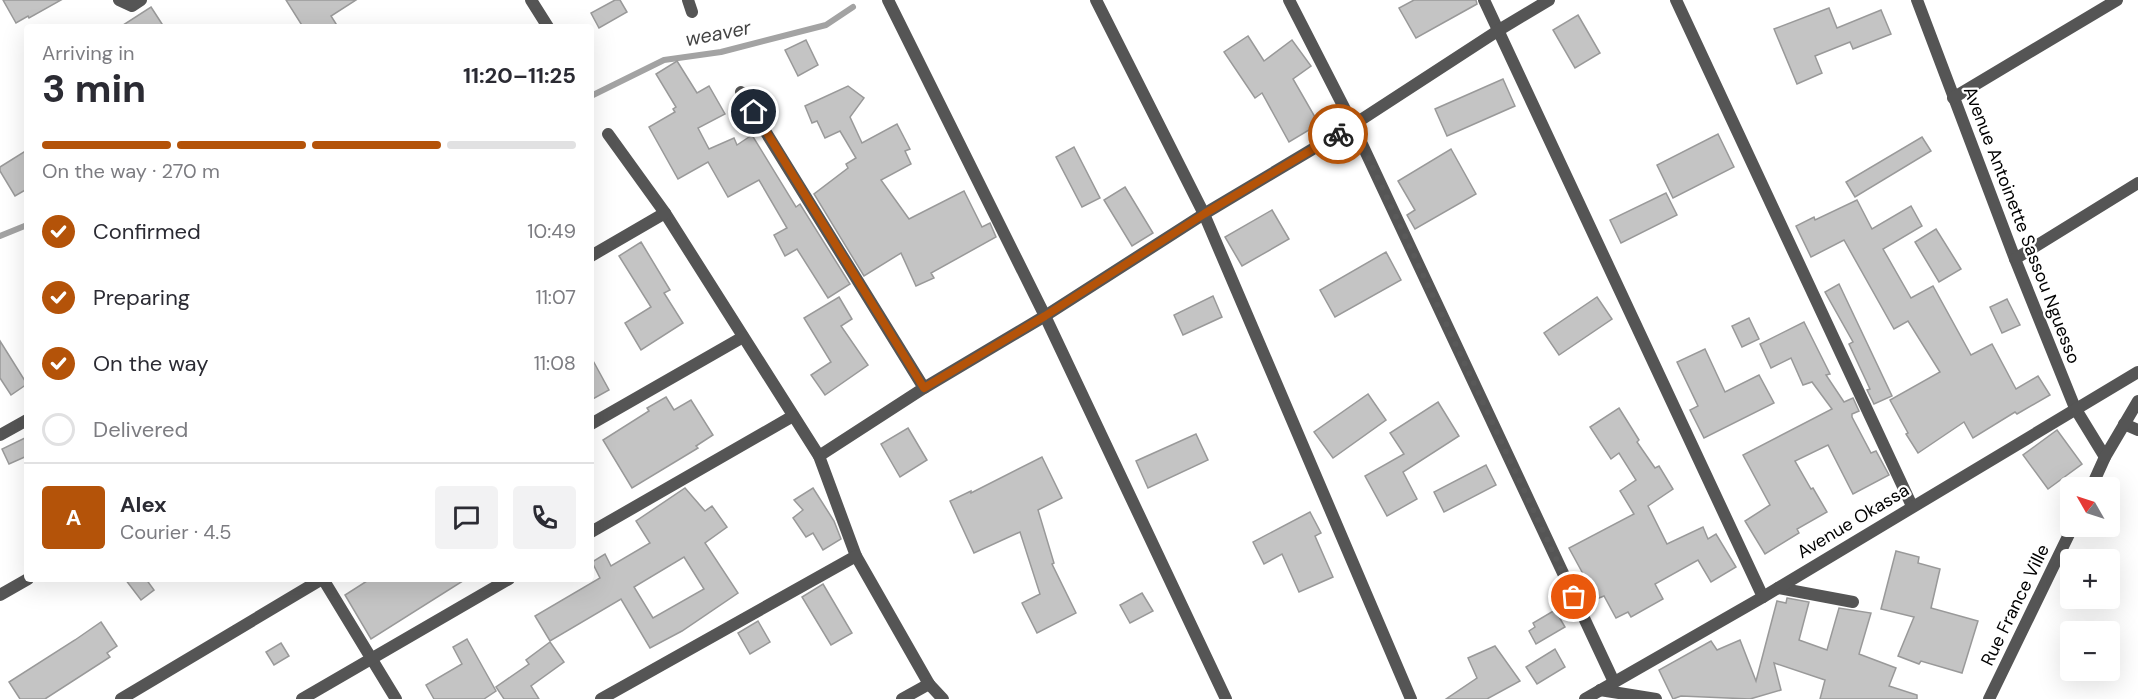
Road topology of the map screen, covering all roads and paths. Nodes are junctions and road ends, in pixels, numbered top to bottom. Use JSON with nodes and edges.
{"nodes":[{"id":1,"x":120,"y":0,"type":"edge"},
{"id":2,"x":141,"y":0,"type":"edge"},
{"id":3,"x":531,"y":0,"type":"edge"},
{"id":4,"x":888,"y":0,"type":"edge"},
{"id":5,"x":1096,"y":0,"type":"edge"},
{"id":6,"x":1289,"y":0,"type":"edge"},
{"id":7,"x":1484,"y":0,"type":"edge"},
{"id":8,"x":1549,"y":0,"type":"edge"},
{"id":9,"x":1676,"y":0,"type":"edge"},
{"id":10,"x":1917,"y":0,"type":"edge"},
{"id":11,"x":2117,"y":0,"type":"edge"},
{"id":12,"x":546,"y":24,"type":"edge"},
{"id":13,"x":1499,"y":30,"type":"junction"},
{"id":14,"x":741,"y":92,"type":"dead end"},
{"id":15,"x":1953,"y":98,"type":"junction"},
{"id":16,"x":1353,"y":125,"type":"junction"},
{"id":17,"x":608,"y":134,"type":"dead end"},
{"id":18,"x":2138,"y":183,"type":"edge"},
{"id":19,"x":665,"y":213,"type":"junction"},
{"id":20,"x":1204,"y":214,"type":"junction"},
{"id":21,"x":594,"y":254,"type":"edge"},
{"id":22,"x":2014,"y":259,"type":"junction"},
{"id":23,"x":1045,"y":316,"type":"junction"},
{"id":24,"x":742,"y":337,"type":"junction"},
{"id":25,"x":2138,"y":372,"type":"edge"},
{"id":26,"x":924,"y":388,"type":"junction"},
{"id":27,"x":2138,"y":401,"type":"edge"},
{"id":28,"x":2075,"y":408,"type":"junction"},
{"id":29,"x":793,"y":416,"type":"junction"},
{"id":30,"x":24,"y":422,"type":"edge"},
{"id":31,"x":594,"y":422,"type":"edge"},
{"id":32,"x":2124,"y":424,"type":"junction"},
{"id":33,"x":2138,"y":430,"type":"edge"},
{"id":34,"x":0,"y":435,"type":"edge"},
{"id":35,"x":819,"y":456,"type":"junction"},
{"id":36,"x":2105,"y":457,"type":"junction"},
{"id":37,"x":2096,"y":477,"type":"edge"},
{"id":38,"x":1912,"y":506,"type":"junction"},
{"id":39,"x":594,"y":530,"type":"edge"},
{"id":40,"x":2068,"y":537,"type":"edge"},
{"id":41,"x":856,"y":556,"type":"junction"},
{"id":42,"x":24,"y":581,"type":"edge"},
{"id":43,"x":317,"y":582,"type":"edge"},
{"id":44,"x":324,"y":582,"type":"edge"},
{"id":45,"x":504,"y":582,"type":"edge"},
{"id":46,"x":1778,"y":588,"type":"junction"},
{"id":47,"x":0,"y":595,"type":"edge"},
{"id":48,"x":1763,"y":597,"type":"junction"},
{"id":49,"x":1853,"y":602,"type":"dead end"},
{"id":50,"x":371,"y":658,"type":"junction"},
{"id":51,"x":1614,"y":682,"type":"junction"},
{"id":52,"x":929,"y":684,"type":"junction"},
{"id":53,"x":1600,"y":690,"type":"junction"},
{"id":54,"x":121,"y":699,"type":"edge"},
{"id":55,"x":302,"y":699,"type":"edge"},
{"id":56,"x":396,"y":699,"type":"edge"},
{"id":57,"x":601,"y":699,"type":"edge"},
{"id":58,"x":902,"y":699,"type":"edge"},
{"id":59,"x":943,"y":699,"type":"edge"},
{"id":60,"x":1226,"y":699,"type":"edge"},
{"id":61,"x":1411,"y":699,"type":"edge"},
{"id":62,"x":1585,"y":699,"type":"edge"},
{"id":63,"x":1656,"y":699,"type":"edge"},
{"id":64,"x":1989,"y":699,"type":"edge"}],
"edges":[{"from":1,"to":2,"type":"street"},
{"from":3,"to":12,"type":"street"},
{"from":4,"to":23,"type":"street"},
{"from":5,"to":20,"type":"street"},
{"from":6,"to":16,"type":"street"},
{"from":7,"to":13,"type":"street"},
{"from":8,"to":13,"type":"street"},
{"from":9,"to":38,"type":"street"},
{"from":10,"to":15,"type":"street","name":"Avenue Antoinette Sassou Nguesso"},
{"from":11,"to":15,"type":"street"},
{"from":13,"to":16,"type":"street"},
{"from":13,"to":48,"type":"street"},
{"from":14,"to":26,"type":"street"},
{"from":15,"to":22,"type":"street","name":"Avenue Antoinette Sassou Nguesso"},
{"from":16,"to":20,"type":"street"},
{"from":16,"to":51,"type":"street"},
{"from":17,"to":19,"type":"street"},
{"from":18,"to":22,"type":"street"},
{"from":19,"to":21,"type":"street"},
{"from":19,"to":24,"type":"street"},
{"from":20,"to":23,"type":"street"},
{"from":20,"to":61,"type":"street"},
{"from":22,"to":28,"type":"street","name":"Avenue Antoinette Sassou Nguesso"},
{"from":23,"to":26,"type":"street"},
{"from":23,"to":60,"type":"street"},
{"from":24,"to":29,"type":"street"},
{"from":24,"to":31,"type":"street"},
{"from":25,"to":28,"type":"street","name":"Avenue Okassa"},
{"from":26,"to":35,"type":"street"},
{"from":27,"to":32,"type":"street"},
{"from":28,"to":36,"type":"street","name":"Avenue Antoinette Sassou Nguesso"},
{"from":28,"to":38,"type":"street","name":"Avenue Okassa"},
{"from":29,"to":35,"type":"street"},
{"from":29,"to":39,"type":"street"},
{"from":30,"to":34,"type":"street"},
{"from":32,"to":33,"type":"street"},
{"from":32,"to":36,"type":"street"},
{"from":35,"to":41,"type":"street"},
{"from":36,"to":37,"type":"street"},
{"from":38,"to":46,"type":"street","name":"Avenue Okassa"},
{"from":40,"to":64,"type":"street","name":"Rue France Ville"},
{"from":41,"to":52,"type":"street"},
{"from":41,"to":57,"type":"street"},
{"from":42,"to":47,"type":"street"},
{"from":43,"to":54,"type":"street"},
{"from":44,"to":50,"type":"street"},
{"from":45,"to":50,"type":"street"},
{"from":46,"to":48,"type":"street","name":"Avenue Okassa"},
{"from":46,"to":49,"type":"street"},
{"from":48,"to":51,"type":"street","name":"Avenue Okassa"},
{"from":50,"to":55,"type":"street"},
{"from":50,"to":56,"type":"street"},
{"from":51,"to":53,"type":"street","name":"Avenue Okassa"},
{"from":52,"to":58,"type":"street"},
{"from":52,"to":59,"type":"street"},
{"from":53,"to":62,"type":"street","name":"Avenue Okassa"},
{"from":53,"to":63,"type":"street"}]}
